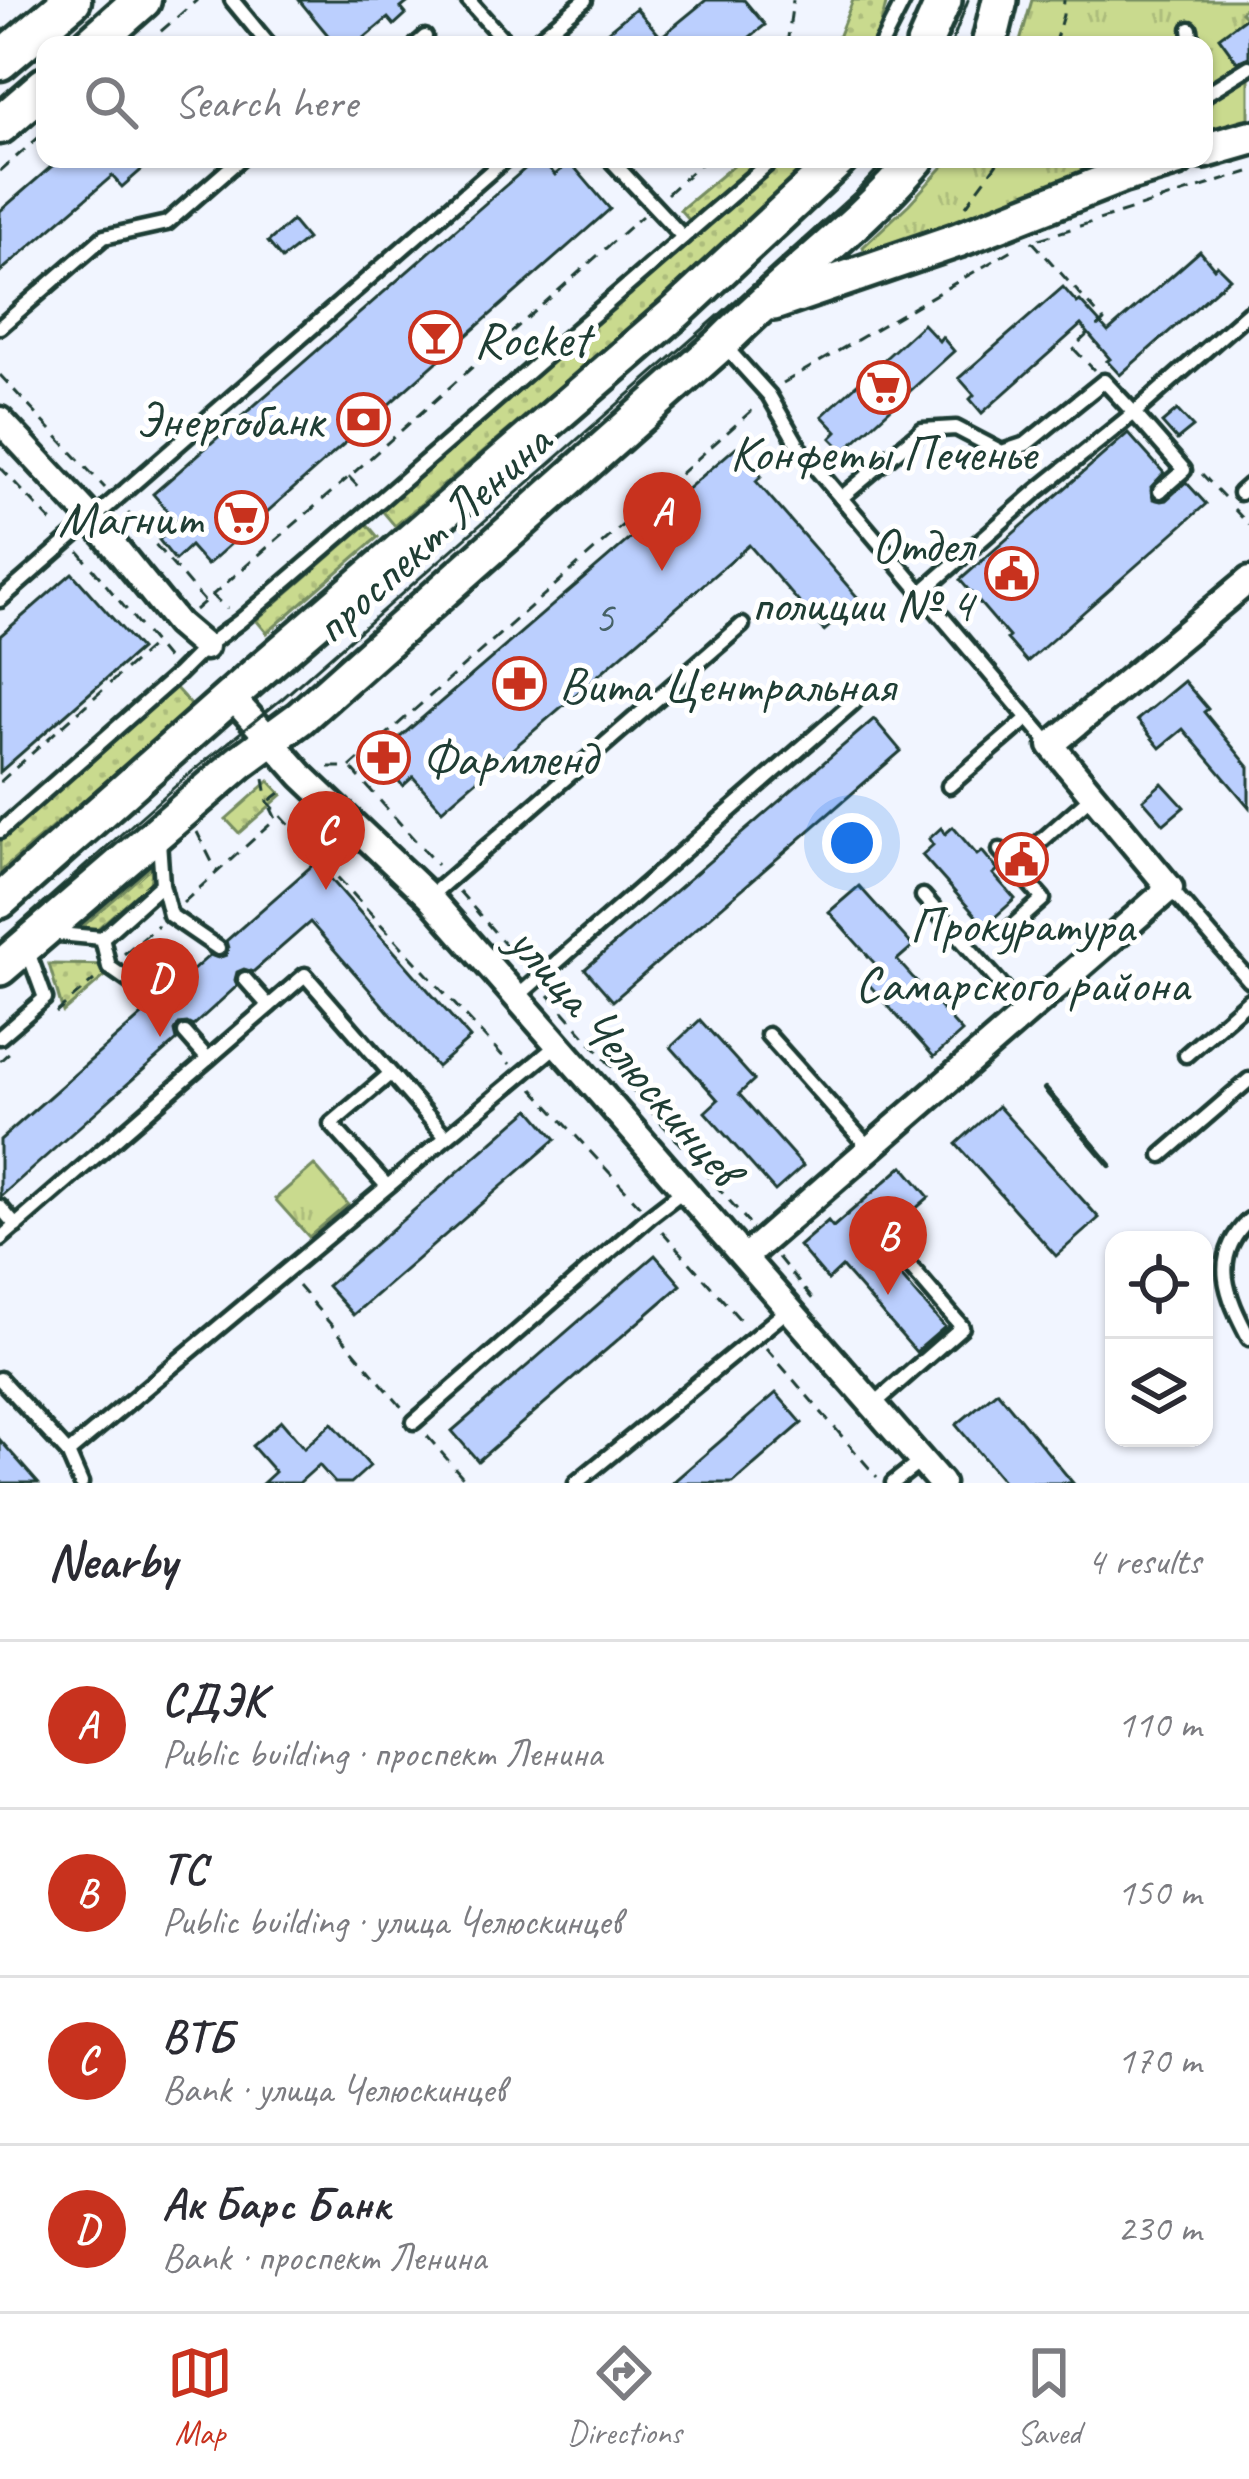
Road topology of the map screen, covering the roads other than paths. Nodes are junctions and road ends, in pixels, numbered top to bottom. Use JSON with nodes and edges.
{"nodes":[{"id":1,"x":72,"y":0,"type":"edge"},
{"id":2,"x":142,"y":0,"type":"edge"},
{"id":3,"x":232,"y":0,"type":"edge"},
{"id":4,"x":585,"y":0,"type":"edge"},
{"id":5,"x":904,"y":0,"type":"edge"},
{"id":6,"x":944,"y":0,"type":"edge"},
{"id":7,"x":1000,"y":0,"type":"edge"},
{"id":8,"x":476,"y":3,"type":"edge"},
{"id":9,"x":1190,"y":29,"type":"dead end"},
{"id":10,"x":101,"y":36,"type":"edge"},
{"id":11,"x":262,"y":36,"type":"edge"},
{"id":12,"x":501,"y":36,"type":"edge"},
{"id":13,"x":542,"y":36,"type":"edge"},
{"id":14,"x":886,"y":36,"type":"edge"},
{"id":15,"x":928,"y":36,"type":"edge"},
{"id":16,"x":991,"y":36,"type":"edge"},
{"id":17,"x":1191,"y":36,"type":"edge"},
{"id":18,"x":0,"y":61,"type":"edge"},
{"id":19,"x":1249,"y":67,"type":"edge"},
{"id":20,"x":1213,"y":89,"type":"edge"},
{"id":21,"x":36,"y":94,"type":"edge"},
{"id":22,"x":0,"y":125,"type":"edge"},
{"id":23,"x":1249,"y":138,"type":"edge"},
{"id":24,"x":1213,"y":148,"type":"edge"},
{"id":25,"x":230,"y":168,"type":"edge"},
{"id":26,"x":495,"y":168,"type":"edge"},
{"id":27,"x":618,"y":168,"type":"edge"},
{"id":28,"x":762,"y":168,"type":"edge"},
{"id":29,"x":830,"y":168,"type":"edge"},
{"id":30,"x":909,"y":168,"type":"edge"},
{"id":31,"x":1125,"y":168,"type":"edge"},
{"id":32,"x":682,"y":237,"type":"junction"},
{"id":33,"x":755,"y":309,"type":"junction"},
{"id":34,"x":1249,"y":312,"type":"edge"},
{"id":35,"x":0,"y":327,"type":"edge"},
{"id":36,"x":722,"y":343,"type":"junction"},
{"id":37,"x":1134,"y":413,"type":"junction"},
{"id":38,"x":0,"y":420,"type":"edge"},
{"id":39,"x":1160,"y":490,"type":"dead end"},
{"id":40,"x":841,"y":498,"type":"junction"},
{"id":41,"x":93,"y":520,"type":"junction"},
{"id":42,"x":1249,"y":580,"type":"edge"},
{"id":43,"x":922,"y":592,"type":"junction"},
{"id":44,"x":0,"y":600,"type":"edge"},
{"id":45,"x":742,"y":625,"type":"dead end"},
{"id":46,"x":205,"y":647,"type":"junction"},
{"id":47,"x":232,"y":697,"type":"junction"},
{"id":48,"x":854,"y":702,"type":"dead end"},
{"id":49,"x":1028,"y":718,"type":"junction"},
{"id":50,"x":268,"y":739,"type":"junction"},
{"id":51,"x":1051,"y":745,"type":"junction"},
{"id":52,"x":949,"y":786,"type":"dead end"},
{"id":53,"x":1092,"y":796,"type":"junction"},
{"id":54,"x":0,"y":831,"type":"edge"},
{"id":55,"x":158,"y":832,"type":"junction"},
{"id":56,"x":1000,"y":850,"type":"dead end"},
{"id":57,"x":1014,"y":866,"type":"junction"},
{"id":58,"x":162,"y":884,"type":"junction"},
{"id":59,"x":1170,"y":888,"type":"junction"},
{"id":60,"x":923,"y":896,"type":"dead end"},
{"id":61,"x":429,"y":897,"type":"junction"},
{"id":62,"x":0,"y":901,"type":"edge"},
{"id":63,"x":1006,"y":932,"type":"dead end"},
{"id":64,"x":102,"y":938,"type":"junction"},
{"id":65,"x":218,"y":948,"type":"dead end"},
{"id":66,"x":22,"y":949,"type":"edge"},
{"id":67,"x":245,"y":979,"type":"dead end"},
{"id":68,"x":1249,"y":980,"type":"edge"},
{"id":69,"x":526,"y":989,"type":"junction"},
{"id":70,"x":1249,"y":1000,"type":"edge"},
{"id":71,"x":158,"y":1001,"type":"dead end"},
{"id":72,"x":268,"y":1006,"type":"junction"},
{"id":73,"x":1026,"y":1013,"type":"junction"},
{"id":74,"x":185,"y":1033,"type":"dead end"},
{"id":75,"x":768,"y":1035,"type":"dead end"},
{"id":76,"x":0,"y":1037,"type":"edge"},
{"id":77,"x":558,"y":1044,"type":"junction"},
{"id":78,"x":1186,"y":1055,"type":"dead end"},
{"id":79,"x":208,"y":1059,"type":"junction"},
{"id":80,"x":390,"y":1074,"type":"junction"},
{"id":81,"x":1249,"y":1080,"type":"edge"},
{"id":82,"x":446,"y":1137,"type":"junction"},
{"id":83,"x":870,"y":1149,"type":"junction"},
{"id":84,"x":1162,"y":1155,"type":"dead end"},
{"id":85,"x":387,"y":1186,"type":"junction"},
{"id":86,"x":684,"y":1190,"type":"junction"},
{"id":87,"x":0,"y":1207,"type":"edge"},
{"id":88,"x":1249,"y":1220,"type":"edge"},
{"id":89,"x":16,"y":1226,"type":"junction"},
{"id":90,"x":0,"y":1240,"type":"edge"},
{"id":91,"x":755,"y":1249,"type":"junction"},
{"id":92,"x":897,"y":1251,"type":"dead end"},
{"id":93,"x":790,"y":1308,"type":"junction"},
{"id":94,"x":1249,"y":1338,"type":"edge"},
{"id":95,"x":0,"y":1379,"type":"edge"},
{"id":96,"x":872,"y":1406,"type":"junction"},
{"id":97,"x":414,"y":1422,"type":"road end"},
{"id":98,"x":68,"y":1453,"type":"junction"},
{"id":99,"x":921,"y":1461,"type":"junction"},
{"id":100,"x":81,"y":1483,"type":"edge"},
{"id":101,"x":576,"y":1483,"type":"edge"},
{"id":102,"x":893,"y":1483,"type":"edge"},
{"id":103,"x":940,"y":1483,"type":"edge"}],
"edges":[{"from":1,"to":18,"type":"main road"},
{"from":2,"to":10,"type":"main road"},
{"from":3,"to":11,"type":"lane"},
{"from":4,"to":13,"type":"lane"},
{"from":5,"to":14,"type":"lane"},
{"from":6,"to":15,"type":"main road"},
{"from":7,"to":16,"type":"main road"},
{"from":8,"to":12,"type":"lane"},
{"from":9,"to":17,"type":"lane"},
{"from":19,"to":20,"type":"lane"},
{"from":21,"to":22,"type":"main road"},
{"from":23,"to":24,"type":"main road"},
{"from":25,"to":35,"type":"lane"},
{"from":26,"to":41,"type":"lane"},
{"from":27,"to":32,"type":"lane"},
{"from":28,"to":32,"type":"lane"},
{"from":29,"to":47,"type":"main road","name":"проспект Ленина"},
{"from":30,"to":33,"type":"main road","name":"проспект Ленина"},
{"from":31,"to":33,"type":"main road"},
{"from":32,"to":46,"type":"lane"},
{"from":33,"to":36,"type":"main road","name":"проспект Ленина"},
{"from":34,"to":37,"type":"lane"},
{"from":36,"to":40,"type":"lane"},
{"from":36,"to":50,"type":"main road","name":"проспект Ленина"},
{"from":37,"to":39,"type":"lane"},
{"from":37,"to":40,"type":"lane"},
{"from":37,"to":43,"type":"lane"},
{"from":38,"to":41,"type":"street"},
{"from":40,"to":43,"type":"lane"},
{"from":41,"to":44,"type":"lane"},
{"from":41,"to":46,"type":"street"},
{"from":42,"to":51,"type":"street"},
{"from":43,"to":49,"type":"lane"},
{"from":45,"to":61,"type":"lane"},
{"from":46,"to":54,"type":"lane"},
{"from":47,"to":50,"type":"street","name":"улица Челюскинцев"},
{"from":47,"to":62,"type":"main road","name":"проспект Ленина"},
{"from":48,"to":69,"type":"lane"},
{"from":49,"to":51,"type":"lane"},
{"from":49,"to":52,"type":"lane"},
{"from":50,"to":55,"type":"main road","name":"проспект Ленина"},
{"from":50,"to":61,"type":"street","name":"улица Челюскинцев"},
{"from":51,"to":53,"type":"street"},
{"from":53,"to":57,"type":"lane"},
{"from":53,"to":59,"type":"street"},
{"from":55,"to":58,"type":"lane"},
{"from":55,"to":66,"type":"main road","name":"проспект Ленина"},
{"from":56,"to":57,"type":"lane"},
{"from":57,"to":63,"type":"lane"},
{"from":58,"to":64,"type":"lane"},
{"from":58,"to":65,"type":"lane"},
{"from":59,"to":68,"type":"lane"},
{"from":59,"to":73,"type":"street"},
{"from":60,"to":73,"type":"lane"},
{"from":61,"to":69,"type":"street","name":"улица Челюскинцев"},
{"from":64,"to":66,"type":"lane"},
{"from":64,"to":71,"type":"lane"},
{"from":66,"to":76,"type":"lane"},
{"from":67,"to":72,"type":"lane"},
{"from":69,"to":77,"type":"street","name":"улица Челюскинцев"},
{"from":70,"to":78,"type":"lane"},
{"from":72,"to":79,"type":"lane"},
{"from":72,"to":80,"type":"lane"},
{"from":73,"to":83,"type":"street"},
{"from":74,"to":79,"type":"lane"},
{"from":75,"to":83,"type":"lane"},
{"from":77,"to":82,"type":"lane"},
{"from":77,"to":86,"type":"street","name":"улица Челюскинцев"},
{"from":79,"to":89,"type":"lane"},
{"from":80,"to":82,"type":"lane"},
{"from":80,"to":85,"type":"lane"},
{"from":81,"to":84,"type":"lane"},
{"from":82,"to":85,"type":"lane"},
{"from":83,"to":91,"type":"street"},
{"from":85,"to":98,"type":"lane"},
{"from":86,"to":91,"type":"street","name":"улица Челюскинцев"},
{"from":86,"to":97,"type":"lane"},
{"from":87,"to":89,"type":"lane"},
{"from":88,"to":94,"type":"lane"},
{"from":89,"to":90,"type":"lane"},
{"from":91,"to":93,"type":"street","name":"улица Челюскинцев"},
{"from":92,"to":96,"type":"lane"},
{"from":93,"to":96,"type":"street","name":"улица Челюскинцев"},
{"from":93,"to":101,"type":"lane"},
{"from":95,"to":98,"type":"lane"},
{"from":96,"to":99,"type":"street","name":"улица Челюскинцев"},
{"from":98,"to":100,"type":"lane"},
{"from":99,"to":102,"type":"lane"},
{"from":99,"to":103,"type":"street","name":"улица Челюскинцев"}]}
